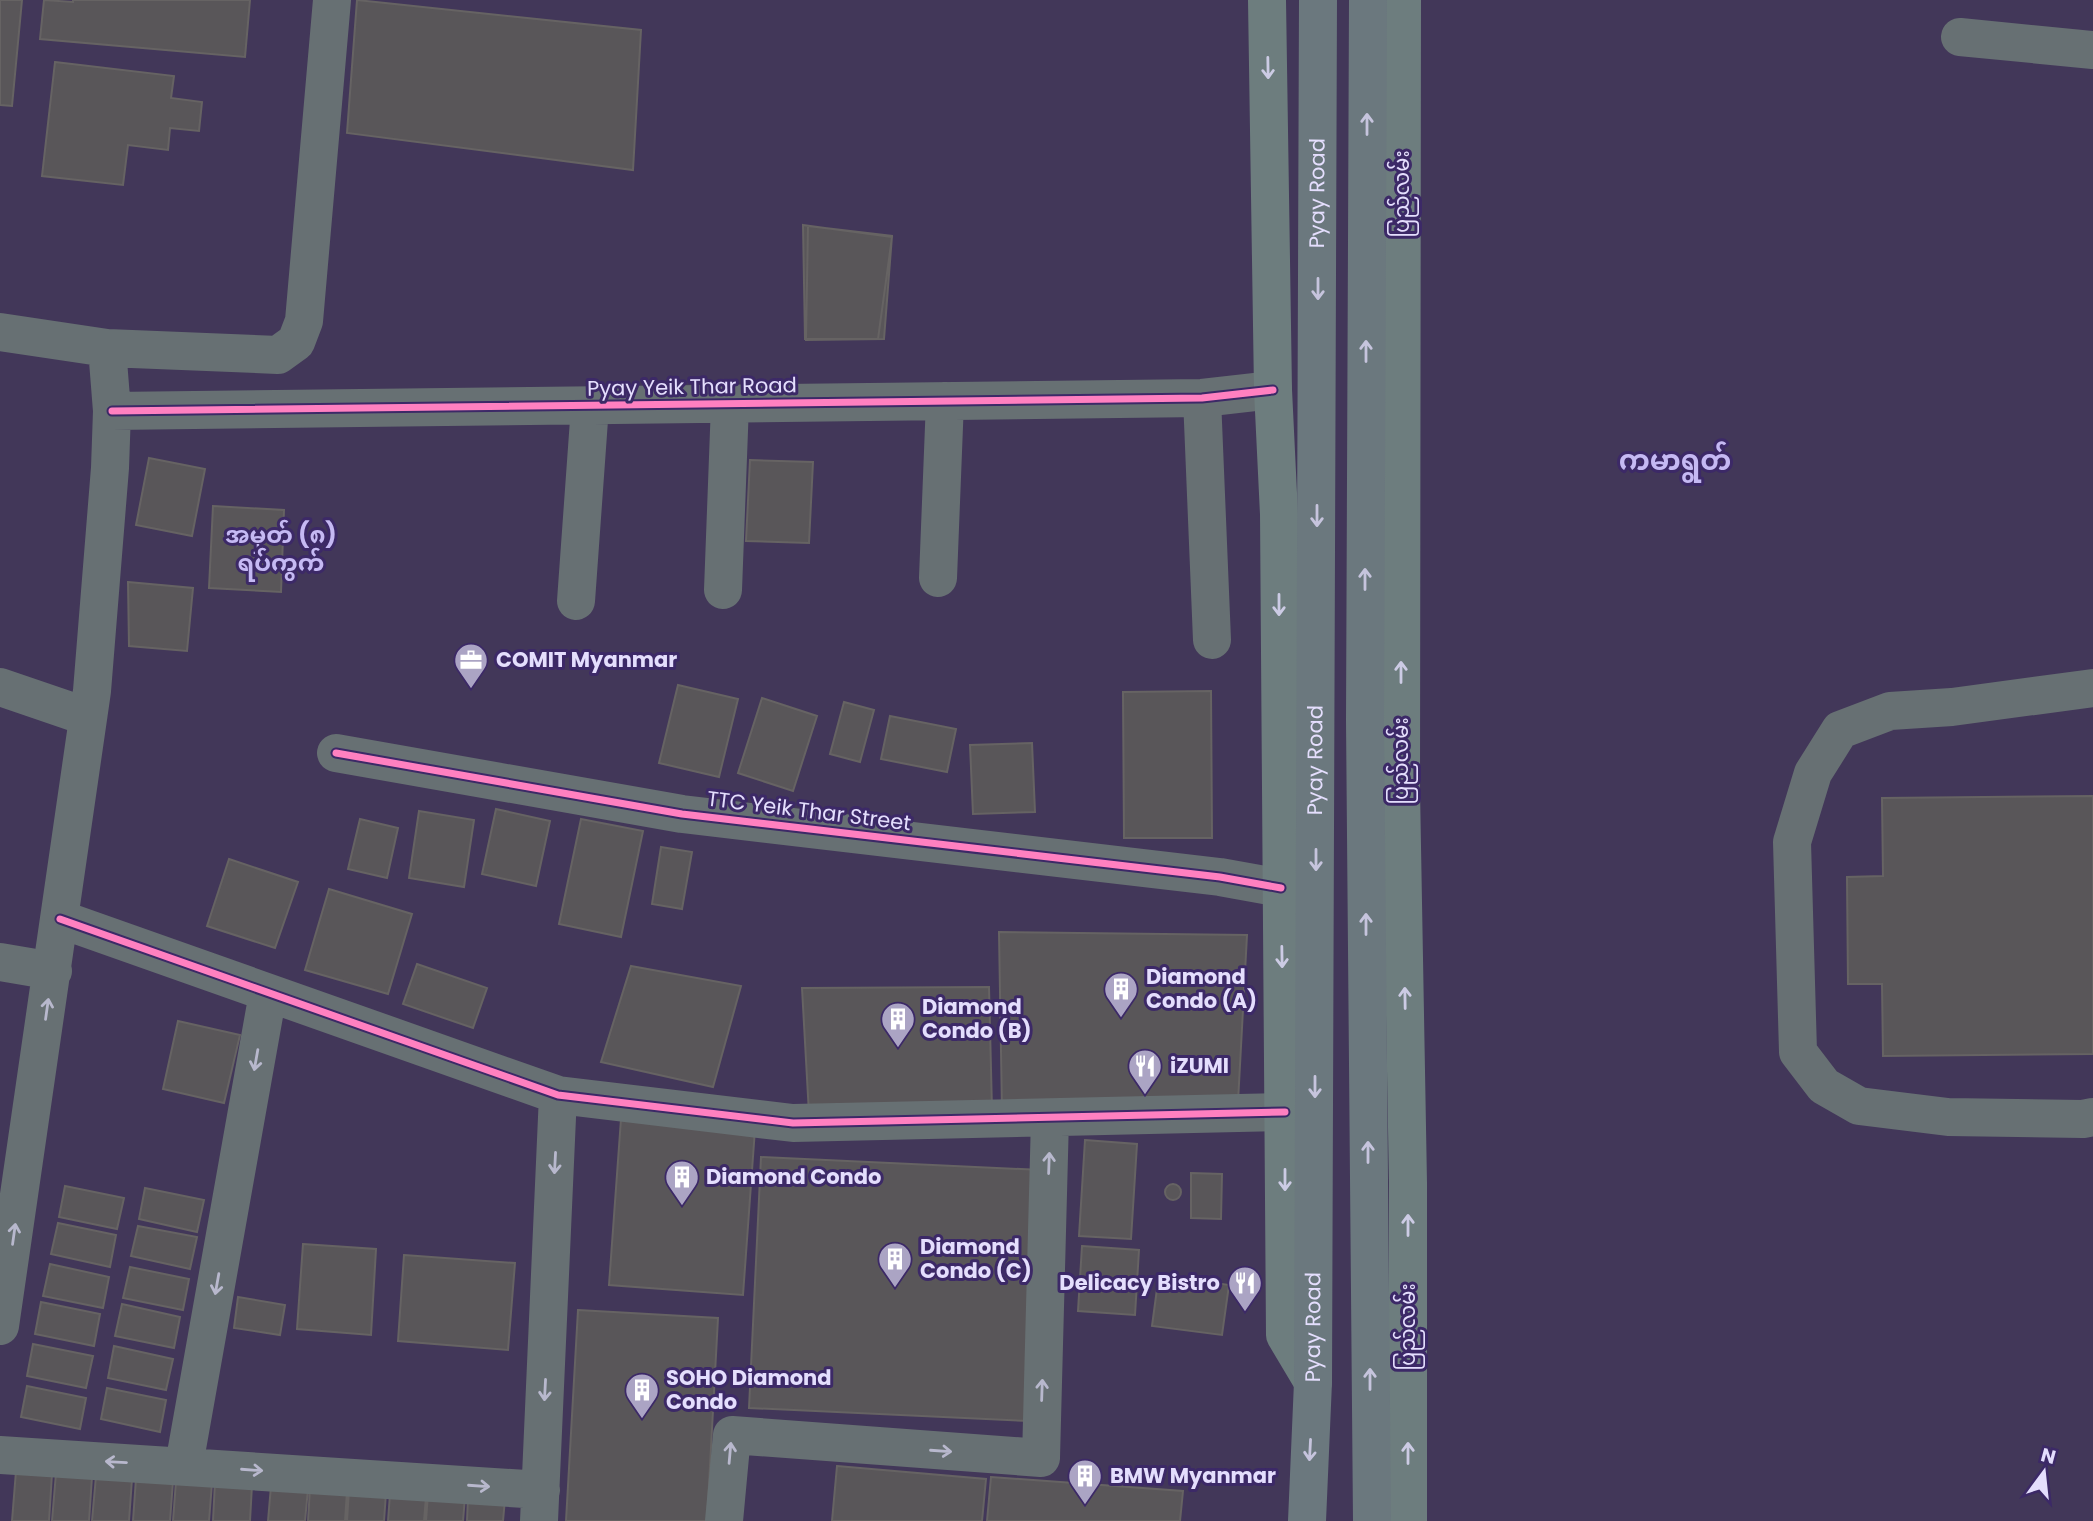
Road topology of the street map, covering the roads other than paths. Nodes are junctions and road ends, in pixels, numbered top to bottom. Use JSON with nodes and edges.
{"nodes":[{"id":1,"x":332,"y":0,"type":"edge"},
{"id":2,"x":1267,"y":0,"type":"edge"},
{"id":3,"x":1318,"y":0,"type":"edge"},
{"id":4,"x":1368,"y":0,"type":"edge"},
{"id":5,"x":1402,"y":0,"type":"edge"},
{"id":6,"x":1960,"y":37,"type":"dead end"},
{"id":7,"x":2093,"y":50,"type":"edge"},
{"id":8,"x":0,"y":332,"type":"edge"},
{"id":9,"x":107,"y":348,"type":"junction"},
{"id":10,"x":1273,"y":390,"type":"junction"},
{"id":11,"x":1202,"y":398,"type":"junction"},
{"id":12,"x":944,"y":401,"type":"junction"},
{"id":13,"x":730,"y":404,"type":"junction"},
{"id":14,"x":590,"y":406,"type":"junction"},
{"id":15,"x":112,"y":411,"type":"junction"},
{"id":16,"x":938,"y":578,"type":"dead end"},
{"id":17,"x":723,"y":590,"type":"dead end"},
{"id":18,"x":576,"y":601,"type":"dead end"},
{"id":19,"x":1212,"y":640,"type":"dead end"},
{"id":20,"x":0,"y":687,"type":"edge"},
{"id":21,"x":2093,"y":688,"type":"edge"},
{"id":22,"x":88,"y":717,"type":"junction"},
{"id":23,"x":336,"y":753,"type":"dead end"},
{"id":24,"x":1281,"y":888,"type":"junction"},
{"id":25,"x":60,"y":919,"type":"junction"},
{"id":26,"x":0,"y":962,"type":"edge"},
{"id":27,"x":53,"y":971,"type":"junction"},
{"id":28,"x":268,"y":993,"type":"junction"},
{"id":29,"x":558,"y":1095,"type":"junction"},
{"id":30,"x":1285,"y":1112,"type":"junction"},
{"id":31,"x":2093,"y":1117,"type":"edge"},
{"id":32,"x":1050,"y":1118,"type":"junction"},
{"id":33,"x":13,"y":1156,"type":"edge"},
{"id":34,"x":0,"y":1325,"type":"edge"},
{"id":35,"x":1313,"y":1382,"type":"junction"},
{"id":36,"x":0,"y":1455,"type":"edge"},
{"id":37,"x":184,"y":1465,"type":"junction"},
{"id":38,"x":540,"y":1506,"type":"edge"},
{"id":39,"x":724,"y":1521,"type":"edge"},
{"id":40,"x":1307,"y":1521,"type":"edge"},
{"id":41,"x":1372,"y":1521,"type":"edge"},
{"id":42,"x":1408,"y":1521,"type":"edge"}],
"edges":[{"from":1,"to":9,"type":"street"},
{"from":2,"to":10,"type":"main road","one_way":true},
{"from":3,"to":35,"type":"highway","name":"Pyay Road","one_way":true},
{"from":41,"to":4,"type":"highway","name":"ပြည်လမ်း","one_way":true},
{"from":42,"to":5,"type":"main road","name":"ပြည်လမ်း","one_way":true},
{"from":6,"to":7,"type":"street"},
{"from":8,"to":9,"type":"street"},
{"from":9,"to":15,"type":"street"},
{"from":10,"to":11,"type":"street","name":"Pyay Yeik Thar Road"},
{"from":10,"to":24,"type":"main road","one_way":true},
{"from":11,"to":12,"type":"street","name":"Pyay Yeik Thar Road"},
{"from":11,"to":19,"type":"street"},
{"from":12,"to":13,"type":"street","name":"Pyay Yeik Thar Road"},
{"from":12,"to":16,"type":"street"},
{"from":13,"to":14,"type":"street","name":"Pyay Yeik Thar Road"},
{"from":13,"to":17,"type":"street"},
{"from":14,"to":15,"type":"street","name":"Pyay Yeik Thar Road"},
{"from":14,"to":18,"type":"street"},
{"from":15,"to":22,"type":"street"},
{"from":20,"to":22,"type":"street"},
{"from":21,"to":31,"type":"street"},
{"from":22,"to":25,"type":"street"},
{"from":23,"to":24,"type":"street","name":"TTC Yeik Thar Street"},
{"from":24,"to":30,"type":"main road","one_way":true},
{"from":25,"to":27,"type":"street"},
{"from":25,"to":28,"type":"street"},
{"from":26,"to":27,"type":"street"},
{"from":33,"to":27,"type":"street","one_way":true},
{"from":28,"to":29,"type":"street"},
{"from":28,"to":37,"type":"street","one_way":true},
{"from":29,"to":32,"type":"street"},
{"from":29,"to":38,"type":"street","one_way":true},
{"from":30,"to":32,"type":"street"},
{"from":30,"to":35,"type":"main road","one_way":true},
{"from":39,"to":32,"type":"street","one_way":true},
{"from":34,"to":33,"type":"street","one_way":true},
{"from":35,"to":40,"type":"highway","name":"Pyay Road","one_way":true},
{"from":37,"to":36,"type":"street","one_way":true},
{"from":37,"to":38,"type":"street","one_way":true}]}
